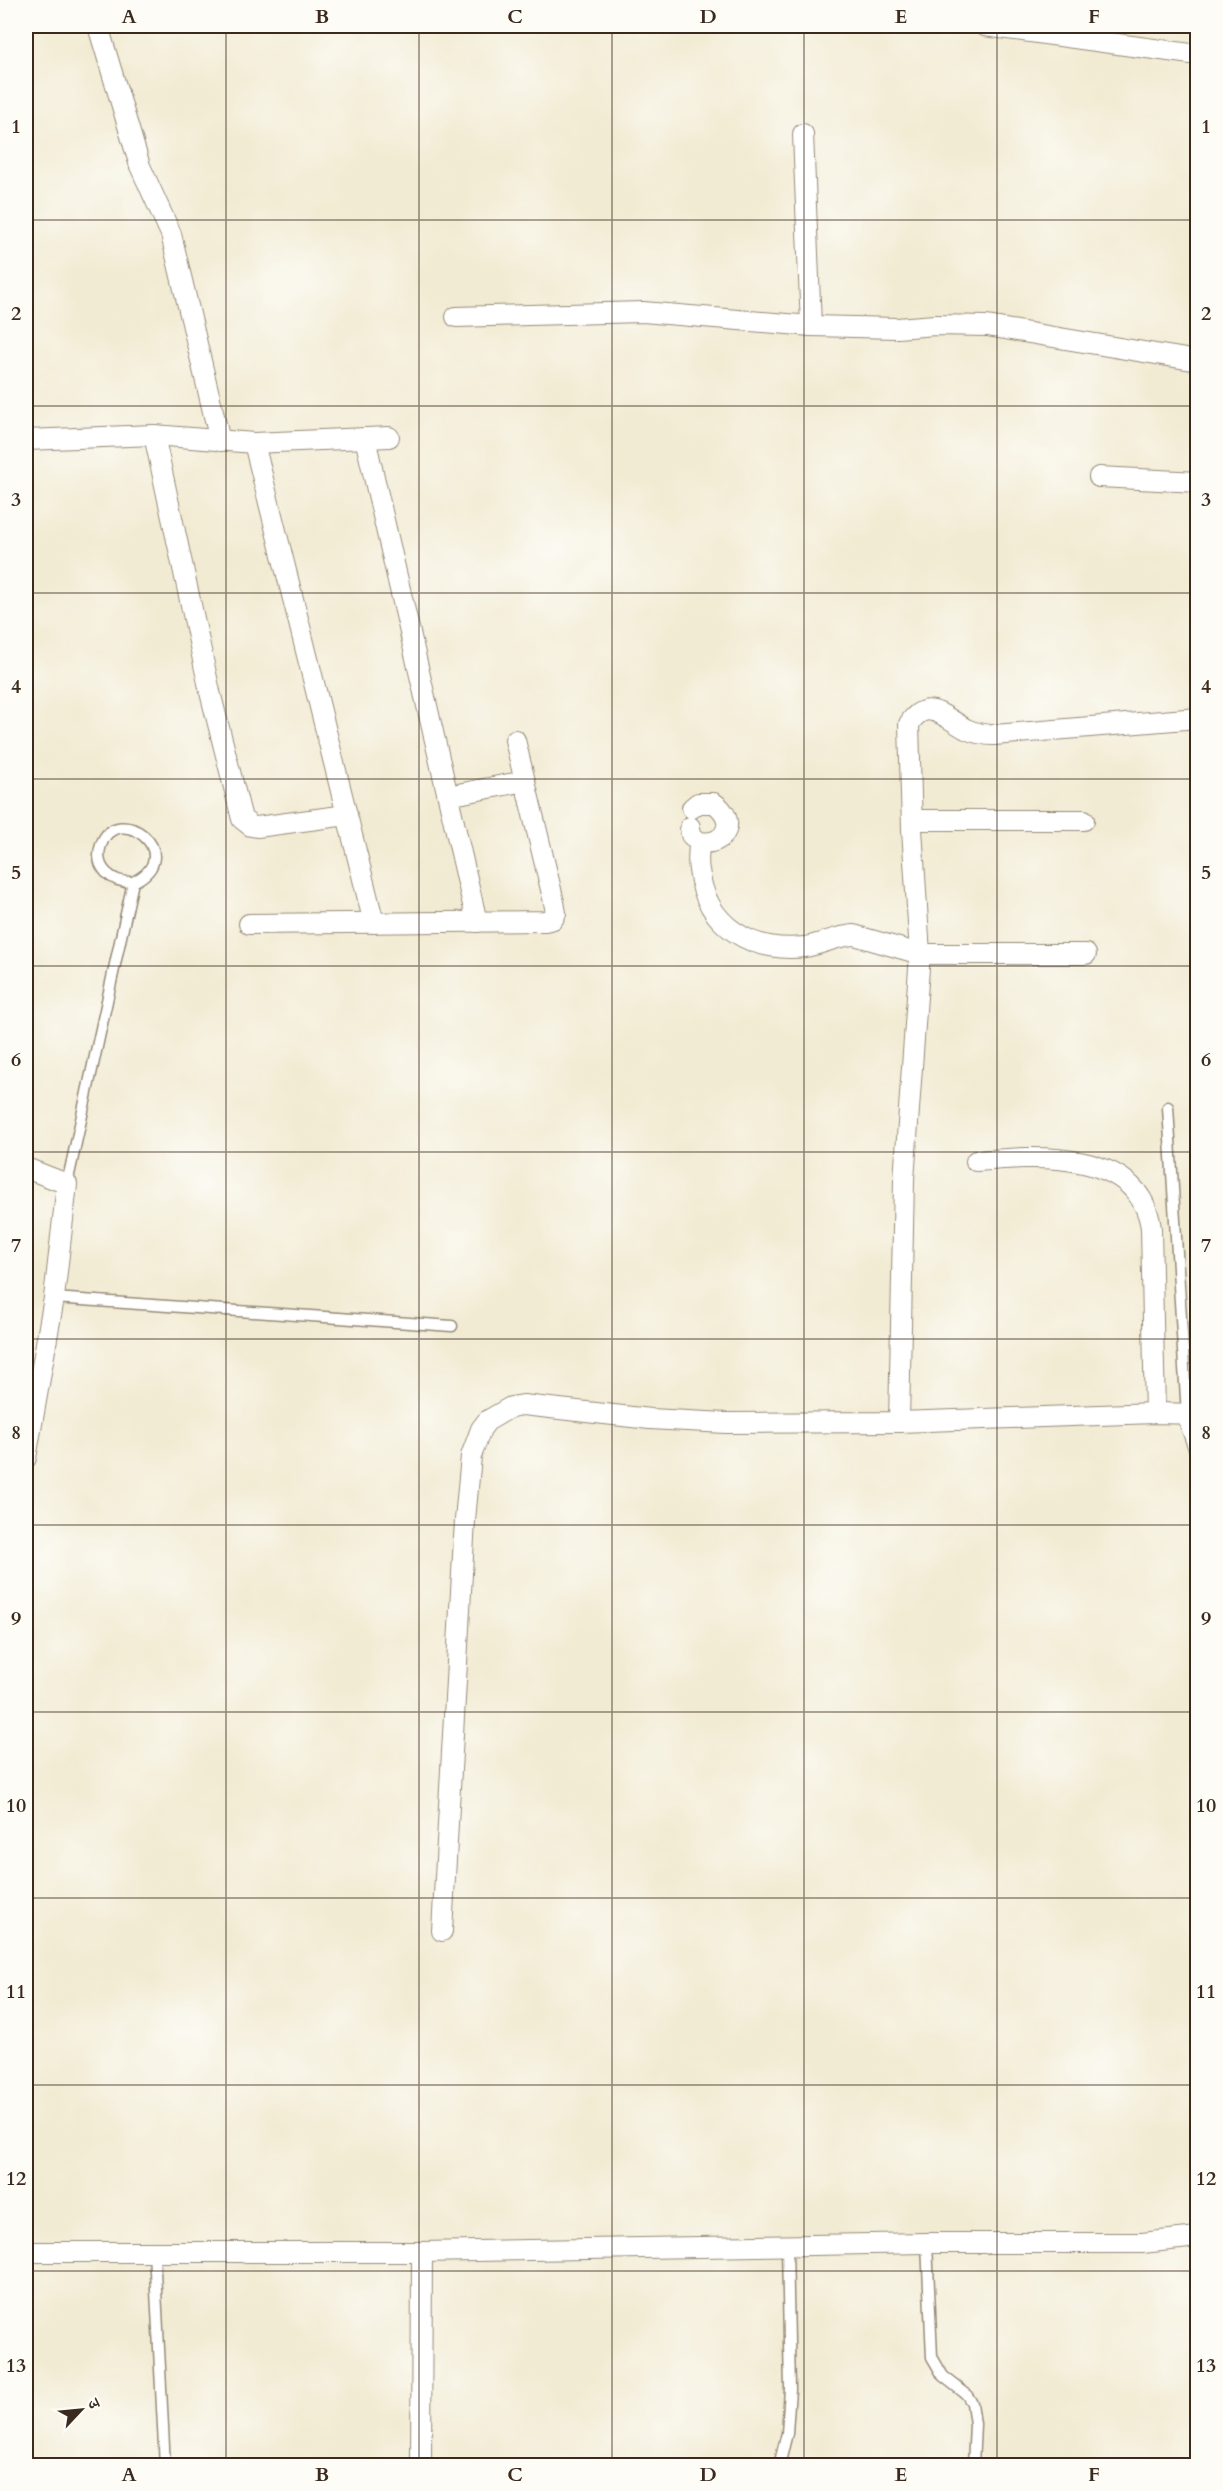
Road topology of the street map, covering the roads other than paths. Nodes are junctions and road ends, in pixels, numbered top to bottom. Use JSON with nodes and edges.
{"nodes":[{"id":1,"x":98,"y":26,"type":"edge"},
{"id":2,"x":986,"y":26,"type":"edge"},
{"id":3,"x":1197,"y":55,"type":"edge"},
{"id":4,"x":803,"y":134,"type":"dead end"},
{"id":5,"x":456,"y":317,"type":"dead end"},
{"id":6,"x":811,"y":326,"type":"junction"},
{"id":7,"x":1197,"y":360,"type":"edge"},
{"id":8,"x":154,"y":435,"type":"junction"},
{"id":9,"x":389,"y":437,"type":"dead end"},
{"id":10,"x":364,"y":438,"type":"junction"},
{"id":11,"x":26,"y":440,"type":"edge"},
{"id":12,"x":220,"y":441,"type":"junction"},
{"id":13,"x":254,"y":443,"type":"junction"},
{"id":14,"x":1099,"y":477,"type":"dead end"},
{"id":15,"x":1197,"y":482,"type":"edge"},
{"id":16,"x":1197,"y":718,"type":"edge"},
{"id":17,"x":515,"y":740,"type":"dead end"},
{"id":18,"x":525,"y":781,"type":"junction"},
{"id":19,"x":448,"y":796,"type":"junction"},
{"id":20,"x":347,"y":815,"type":"junction"},
{"id":21,"x":912,"y":820,"type":"junction"},
{"id":22,"x":1084,"y":820,"type":"dead end"},
{"id":23,"x":694,"y":826,"type":"dead end"},
{"id":24,"x":134,"y":882,"type":"junction"},
{"id":25,"x":477,"y":922,"type":"junction"},
{"id":26,"x":374,"y":923,"type":"junction"},
{"id":27,"x":249,"y":924,"type":"dead end"},
{"id":28,"x":920,"y":954,"type":"junction"},
{"id":29,"x":1086,"y":954,"type":"dead end"},
{"id":30,"x":1168,"y":1107,"type":"dead end"},
{"id":31,"x":976,"y":1161,"type":"dead end"},
{"id":32,"x":26,"y":1168,"type":"edge"},
{"id":33,"x":68,"y":1184,"type":"junction"},
{"id":34,"x":54,"y":1298,"type":"junction"},
{"id":35,"x":452,"y":1326,"type":"dead end"},
{"id":36,"x":1155,"y":1413,"type":"junction"},
{"id":37,"x":1192,"y":1415,"type":"edge"},
{"id":38,"x":899,"y":1422,"type":"junction"},
{"id":39,"x":1197,"y":1446,"type":"edge"},
{"id":40,"x":26,"y":1458,"type":"edge"},
{"id":41,"x":442,"y":1931,"type":"dead end"},
{"id":42,"x":1197,"y":2237,"type":"edge"},
{"id":43,"x":927,"y":2243,"type":"junction"},
{"id":44,"x":787,"y":2246,"type":"junction"},
{"id":45,"x":154,"y":2251,"type":"junction"},
{"id":46,"x":26,"y":2252,"type":"edge"},
{"id":47,"x":422,"y":2252,"type":"junction"},
{"id":48,"x":165,"y":2466,"type":"edge"},
{"id":49,"x":421,"y":2466,"type":"edge"},
{"id":50,"x":779,"y":2466,"type":"edge"},
{"id":51,"x":973,"y":2466,"type":"edge"}],
"edges":[{"from":1,"to":12,"type":"street"},
{"from":2,"to":3,"type":"street"},
{"from":4,"to":6,"type":"street"},
{"from":5,"to":6,"type":"street"},
{"from":6,"to":7,"type":"street"},
{"from":8,"to":11,"type":"street"},
{"from":8,"to":12,"type":"street"},
{"from":8,"to":20,"type":"street"},
{"from":9,"to":10,"type":"street"},
{"from":10,"to":13,"type":"street"},
{"from":10,"to":19,"type":"street"},
{"from":12,"to":13,"type":"street"},
{"from":13,"to":20,"type":"street"},
{"from":14,"to":15,"type":"street"},
{"from":16,"to":21,"type":"street"},
{"from":17,"to":18,"type":"street"},
{"from":18,"to":19,"type":"street"},
{"from":18,"to":25,"type":"street"},
{"from":19,"to":25,"type":"street"},
{"from":20,"to":26,"type":"street"},
{"from":21,"to":22,"type":"street"},
{"from":21,"to":28,"type":"street"},
{"from":23,"to":28,"type":"street"},
{"from":24,"to":24,"type":"lane"},
{"from":24,"to":33,"type":"lane"},
{"from":25,"to":26,"type":"street"},
{"from":26,"to":27,"type":"street"},
{"from":28,"to":29,"type":"street"},
{"from":28,"to":38,"type":"street"},
{"from":30,"to":37,"type":"lane"},
{"from":31,"to":36,"type":"street"},
{"from":32,"to":33,"type":"street"},
{"from":33,"to":34,"type":"street"},
{"from":34,"to":35,"type":"lane"},
{"from":34,"to":40,"type":"street"},
{"from":36,"to":37,"type":"street"},
{"from":36,"to":38,"type":"street"},
{"from":37,"to":39,"type":"street"},
{"from":38,"to":41,"type":"street"},
{"from":42,"to":43,"type":"street"},
{"from":43,"to":44,"type":"street"},
{"from":43,"to":51,"type":"lane"},
{"from":44,"to":47,"type":"street"},
{"from":44,"to":50,"type":"lane"},
{"from":45,"to":46,"type":"street"},
{"from":45,"to":47,"type":"street"},
{"from":45,"to":48,"type":"lane"},
{"from":47,"to":49,"type":"street"}]}
